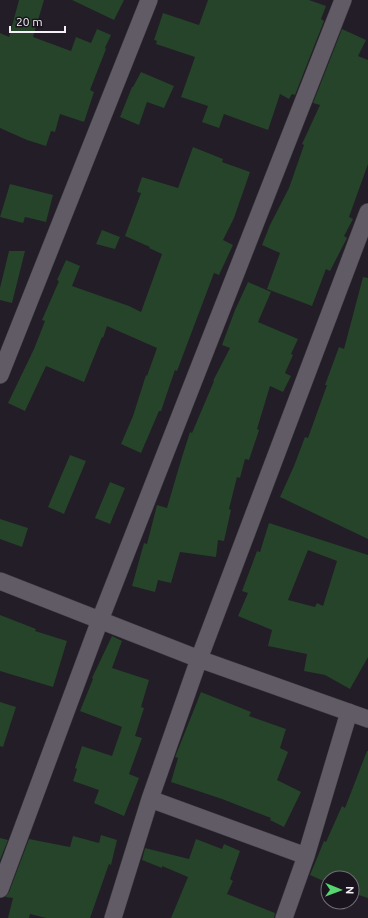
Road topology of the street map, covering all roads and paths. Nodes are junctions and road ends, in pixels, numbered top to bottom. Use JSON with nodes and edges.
{"nodes":[{"id":1,"x":149,"y":0,"type":"edge"},
{"id":2,"x":343,"y":0,"type":"edge"},
{"id":3,"x":368,"y":212,"type":"edge"},
{"id":4,"x":0,"y":375,"type":"edge"},
{"id":5,"x":0,"y":581,"type":"edge"},
{"id":6,"x":100,"y":620,"type":"junction"},
{"id":7,"x":199,"y":659,"type":"junction"},
{"id":8,"x":349,"y":712,"type":"junction"},
{"id":9,"x":368,"y":719,"type":"edge"},
{"id":10,"x":150,"y":799,"type":"junction"},
{"id":11,"x":306,"y":856,"type":"junction"},
{"id":12,"x":0,"y":890,"type":"edge"},
{"id":13,"x":113,"y":918,"type":"edge"},
{"id":14,"x":284,"y":918,"type":"edge"}],
"edges":[{"from":1,"to":4,"type":"street"},
{"from":2,"to":6,"type":"street"},
{"from":3,"to":7,"type":"street"},
{"from":5,"to":6,"type":"street"},
{"from":6,"to":7,"type":"street"},
{"from":6,"to":12,"type":"street"},
{"from":7,"to":8,"type":"street"},
{"from":7,"to":10,"type":"street"},
{"from":8,"to":9,"type":"street"},
{"from":8,"to":11,"type":"street"},
{"from":10,"to":11,"type":"street"},
{"from":10,"to":13,"type":"street"},
{"from":11,"to":14,"type":"street"}]}
